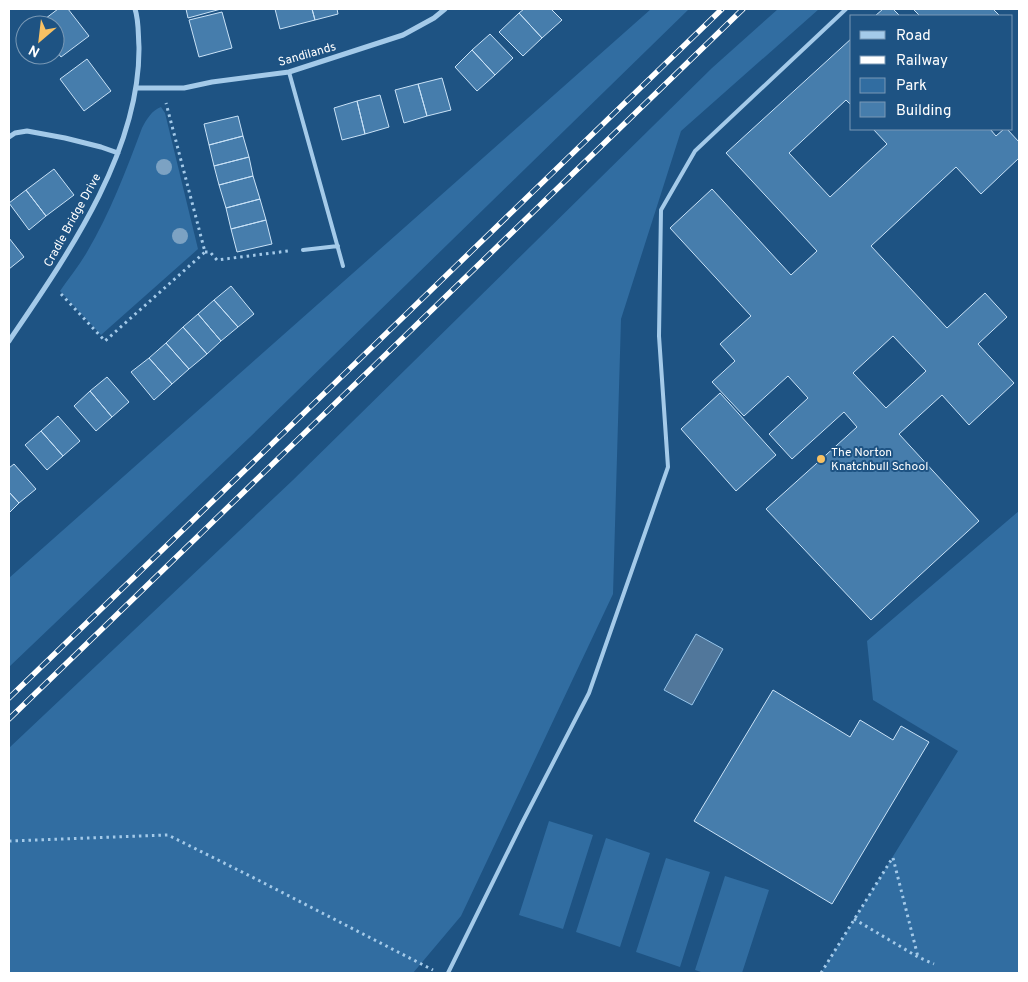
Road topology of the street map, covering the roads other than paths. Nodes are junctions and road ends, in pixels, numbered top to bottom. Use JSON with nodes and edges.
{"nodes":[{"id":1,"x":135,"y":9,"type":"edge"},
{"id":2,"x":445,"y":9,"type":"edge"},
{"id":3,"x":846,"y":9,"type":"edge"},
{"id":4,"x":289,"y":72,"type":"junction"},
{"id":5,"x":136,"y":88,"type":"junction"},
{"id":6,"x":9,"y":137,"type":"edge"},
{"id":7,"x":118,"y":153,"type":"junction"},
{"id":8,"x":338,"y":246,"type":"junction"},
{"id":9,"x":303,"y":250,"type":"road end"},
{"id":10,"x":343,"y":266,"type":"dead end"},
{"id":11,"x":9,"y":341,"type":"edge"},
{"id":12,"x":448,"y":973,"type":"edge"}],
"edges":[{"from":1,"to":5,"type":"street","name":"Cradle Bridge Drive"},
{"from":2,"to":4,"type":"street","name":"Sandilands"},
{"from":3,"to":12,"type":"lane"},
{"from":4,"to":5,"type":"street","name":"Sandilands"},
{"from":4,"to":8,"type":"lane"},
{"from":5,"to":7,"type":"street","name":"Cradle Bridge Drive"},
{"from":6,"to":7,"type":"street"},
{"from":7,"to":11,"type":"street","name":"Cradle Bridge Drive"},
{"from":8,"to":9,"type":"lane"},
{"from":8,"to":10,"type":"lane"}]}
